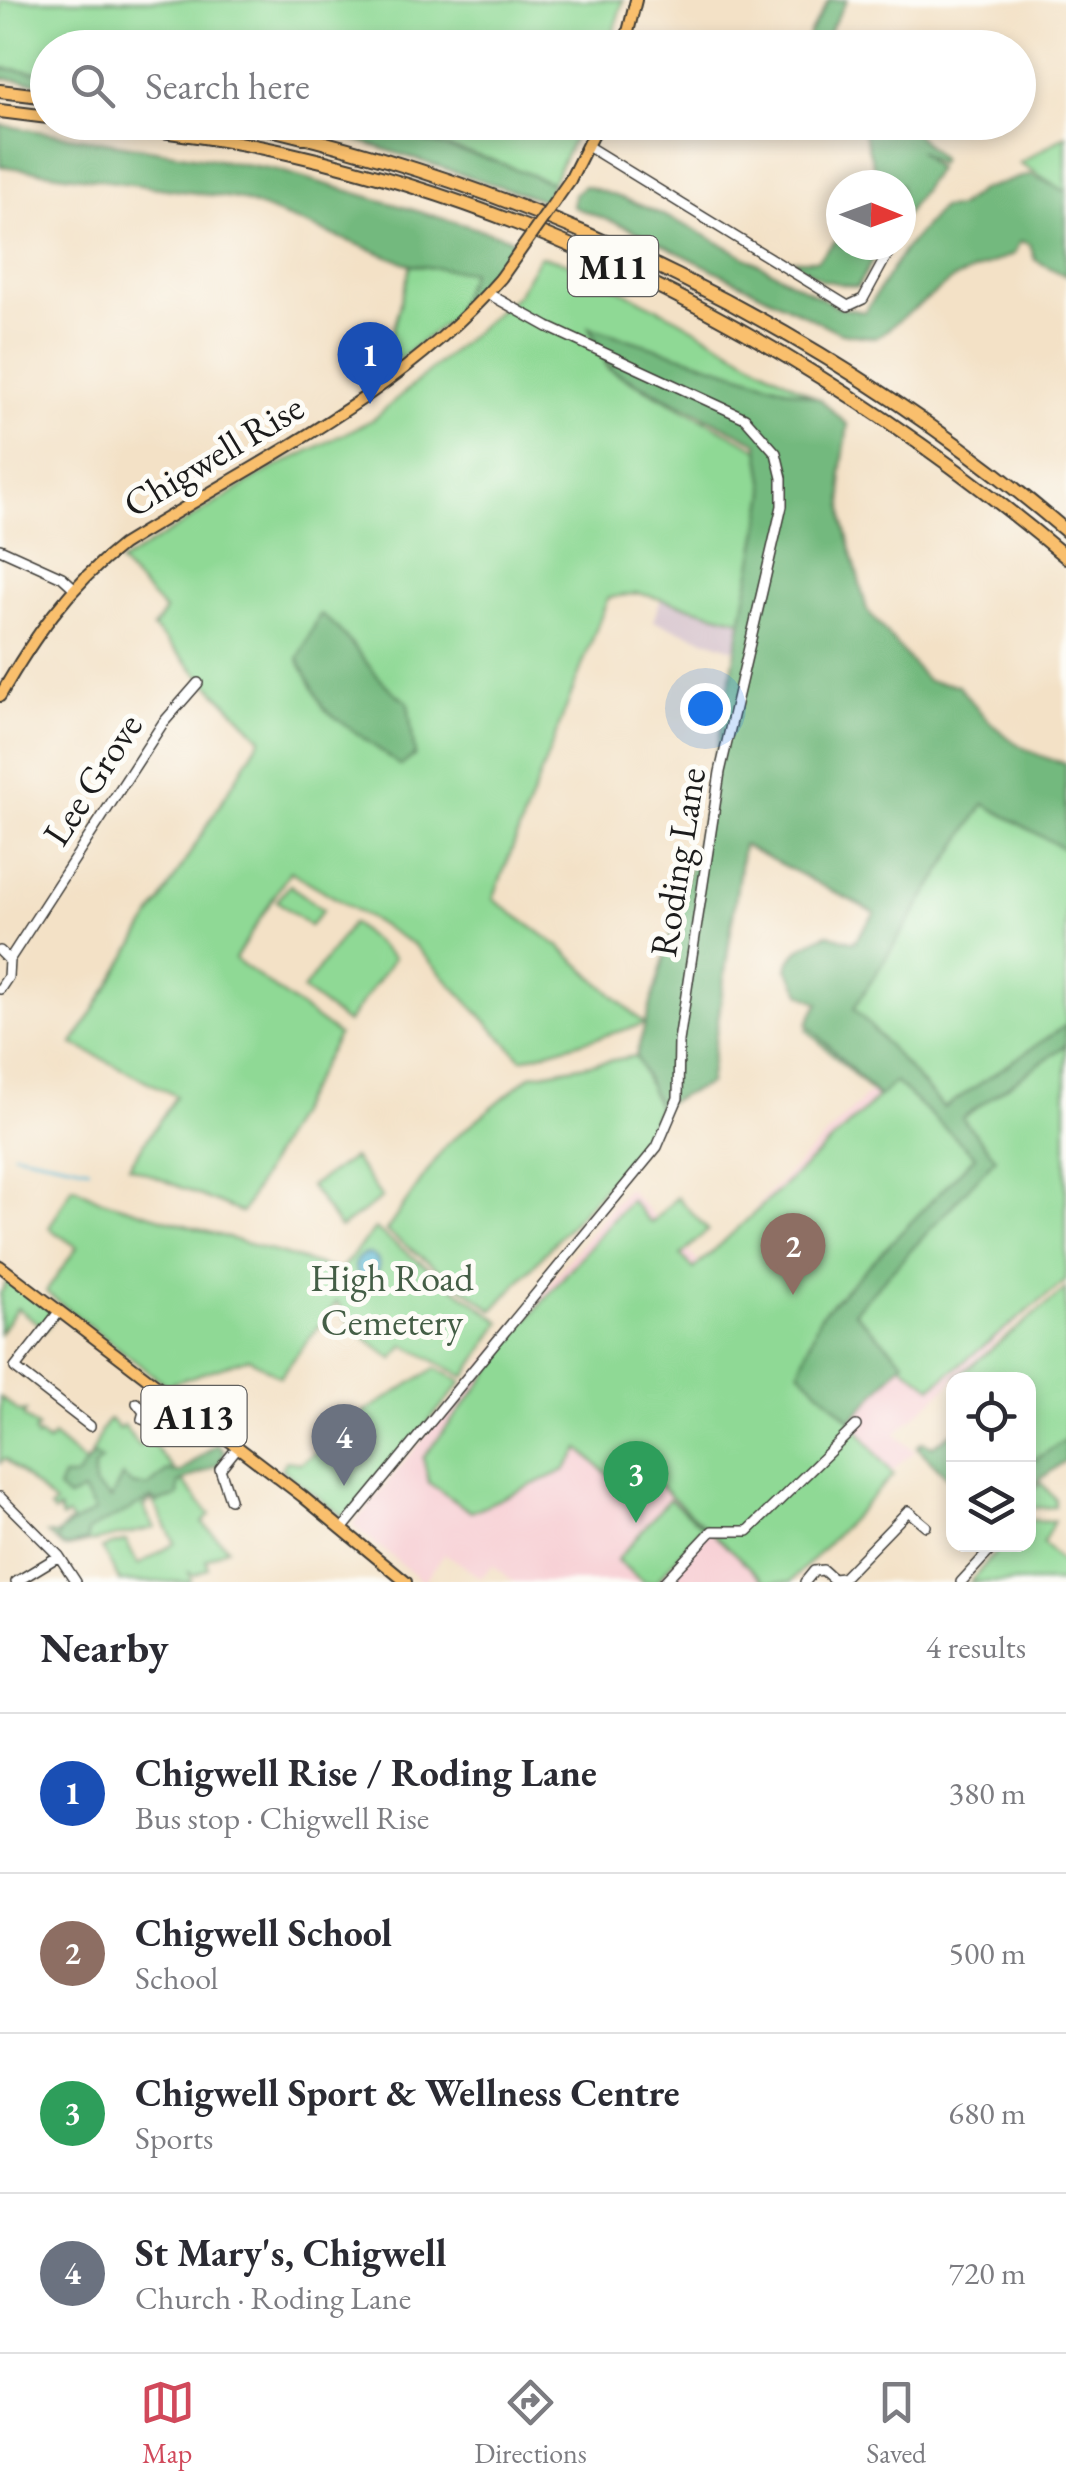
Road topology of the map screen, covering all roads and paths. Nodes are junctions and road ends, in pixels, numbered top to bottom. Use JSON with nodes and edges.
{"nodes":[{"id":1,"x":636,"y":0,"type":"edge"},
{"id":2,"x":628,"y":30,"type":"edge"},
{"id":3,"x":0,"y":91,"type":"edge"},
{"id":4,"x":30,"y":95,"type":"edge"},
{"id":5,"x":0,"y":111,"type":"edge"},
{"id":6,"x":30,"y":115,"type":"edge"},
{"id":7,"x":226,"y":140,"type":"edge"},
{"id":8,"x":313,"y":140,"type":"edge"},
{"id":9,"x":592,"y":140,"type":"edge"},
{"id":10,"x":589,"y":147,"type":"junction"},
{"id":11,"x":883,"y":260,"type":"edge"},
{"id":12,"x":488,"y":293,"type":"junction"},
{"id":13,"x":1066,"y":531,"type":"edge"},
{"id":14,"x":0,"y":549,"type":"edge"},
{"id":15,"x":1066,"y":557,"type":"edge"},
{"id":16,"x":73,"y":587,"type":"junction"},
{"id":17,"x":198,"y":683,"type":"dead end"},
{"id":18,"x":0,"y":696,"type":"edge"},
{"id":19,"x":0,"y":951,"type":"edge"},
{"id":20,"x":8,"y":960,"type":"junction"},
{"id":21,"x":0,"y":989,"type":"edge"},
{"id":22,"x":0,"y":1266,"type":"edge"},
{"id":23,"x":58,"y":1312,"type":"junction"},
{"id":24,"x":172,"y":1400,"type":"junction"},
{"id":25,"x":137,"y":1403,"type":"dead end"},
{"id":26,"x":90,"y":1426,"type":"dead end"},
{"id":27,"x":856,"y":1426,"type":"dead end"},
{"id":28,"x":237,"y":1448,"type":"junction"},
{"id":29,"x":0,"y":1497,"type":"edge"},
{"id":30,"x":230,"y":1499,"type":"dead end"},
{"id":31,"x":926,"y":1526,"type":"dead end"},
{"id":32,"x":343,"y":1528,"type":"junction"},
{"id":33,"x":989,"y":1552,"type":"edge"},
{"id":34,"x":59,"y":1556,"type":"junction"},
{"id":35,"x":16,"y":1582,"type":"edge"},
{"id":36,"x":76,"y":1582,"type":"edge"},
{"id":37,"x":406,"y":1582,"type":"edge"},
{"id":38,"x":664,"y":1582,"type":"edge"},
{"id":39,"x":805,"y":1582,"type":"edge"},
{"id":40,"x":961,"y":1582,"type":"edge"}],
"edges":[{"from":1,"to":2,"type":"main road"},
{"from":3,"to":4,"type":"highway"},
{"from":5,"to":6,"type":"highway"},
{"from":7,"to":15,"type":"highway","number":"M11"},
{"from":8,"to":13,"type":"highway","number":"M11"},
{"from":9,"to":10,"type":"main road"},
{"from":10,"to":11,"type":"street"},
{"from":10,"to":12,"type":"main road","bridge":true},
{"from":12,"to":16,"type":"main road","name":"Chigwell Rise"},
{"from":12,"to":32,"type":"street","name":"Roding Lane"},
{"from":14,"to":16,"type":"street"},
{"from":16,"to":18,"type":"main road","name":"Chigwell Rise"},
{"from":17,"to":20,"type":"street","name":"Lee Grove"},
{"from":19,"to":20,"type":"street"},
{"from":20,"to":21,"type":"street","name":"Lee Grove"},
{"from":22,"to":23,"type":"main road","number":"A113"},
{"from":23,"to":24,"type":"main road","number":"A113"},
{"from":23,"to":26,"type":"street"},
{"from":24,"to":25,"type":"street"},
{"from":24,"to":28,"type":"main road","number":"A113"},
{"from":27,"to":38,"type":"street"},
{"from":28,"to":30,"type":"street"},
{"from":28,"to":32,"type":"main road","number":"A113"},
{"from":29,"to":34,"type":"street"},
{"from":31,"to":39,"type":"street"},
{"from":32,"to":37,"type":"main road","number":"A113"},
{"from":33,"to":40,"type":"street"},
{"from":34,"to":35,"type":"street"},
{"from":34,"to":36,"type":"street"}]}
